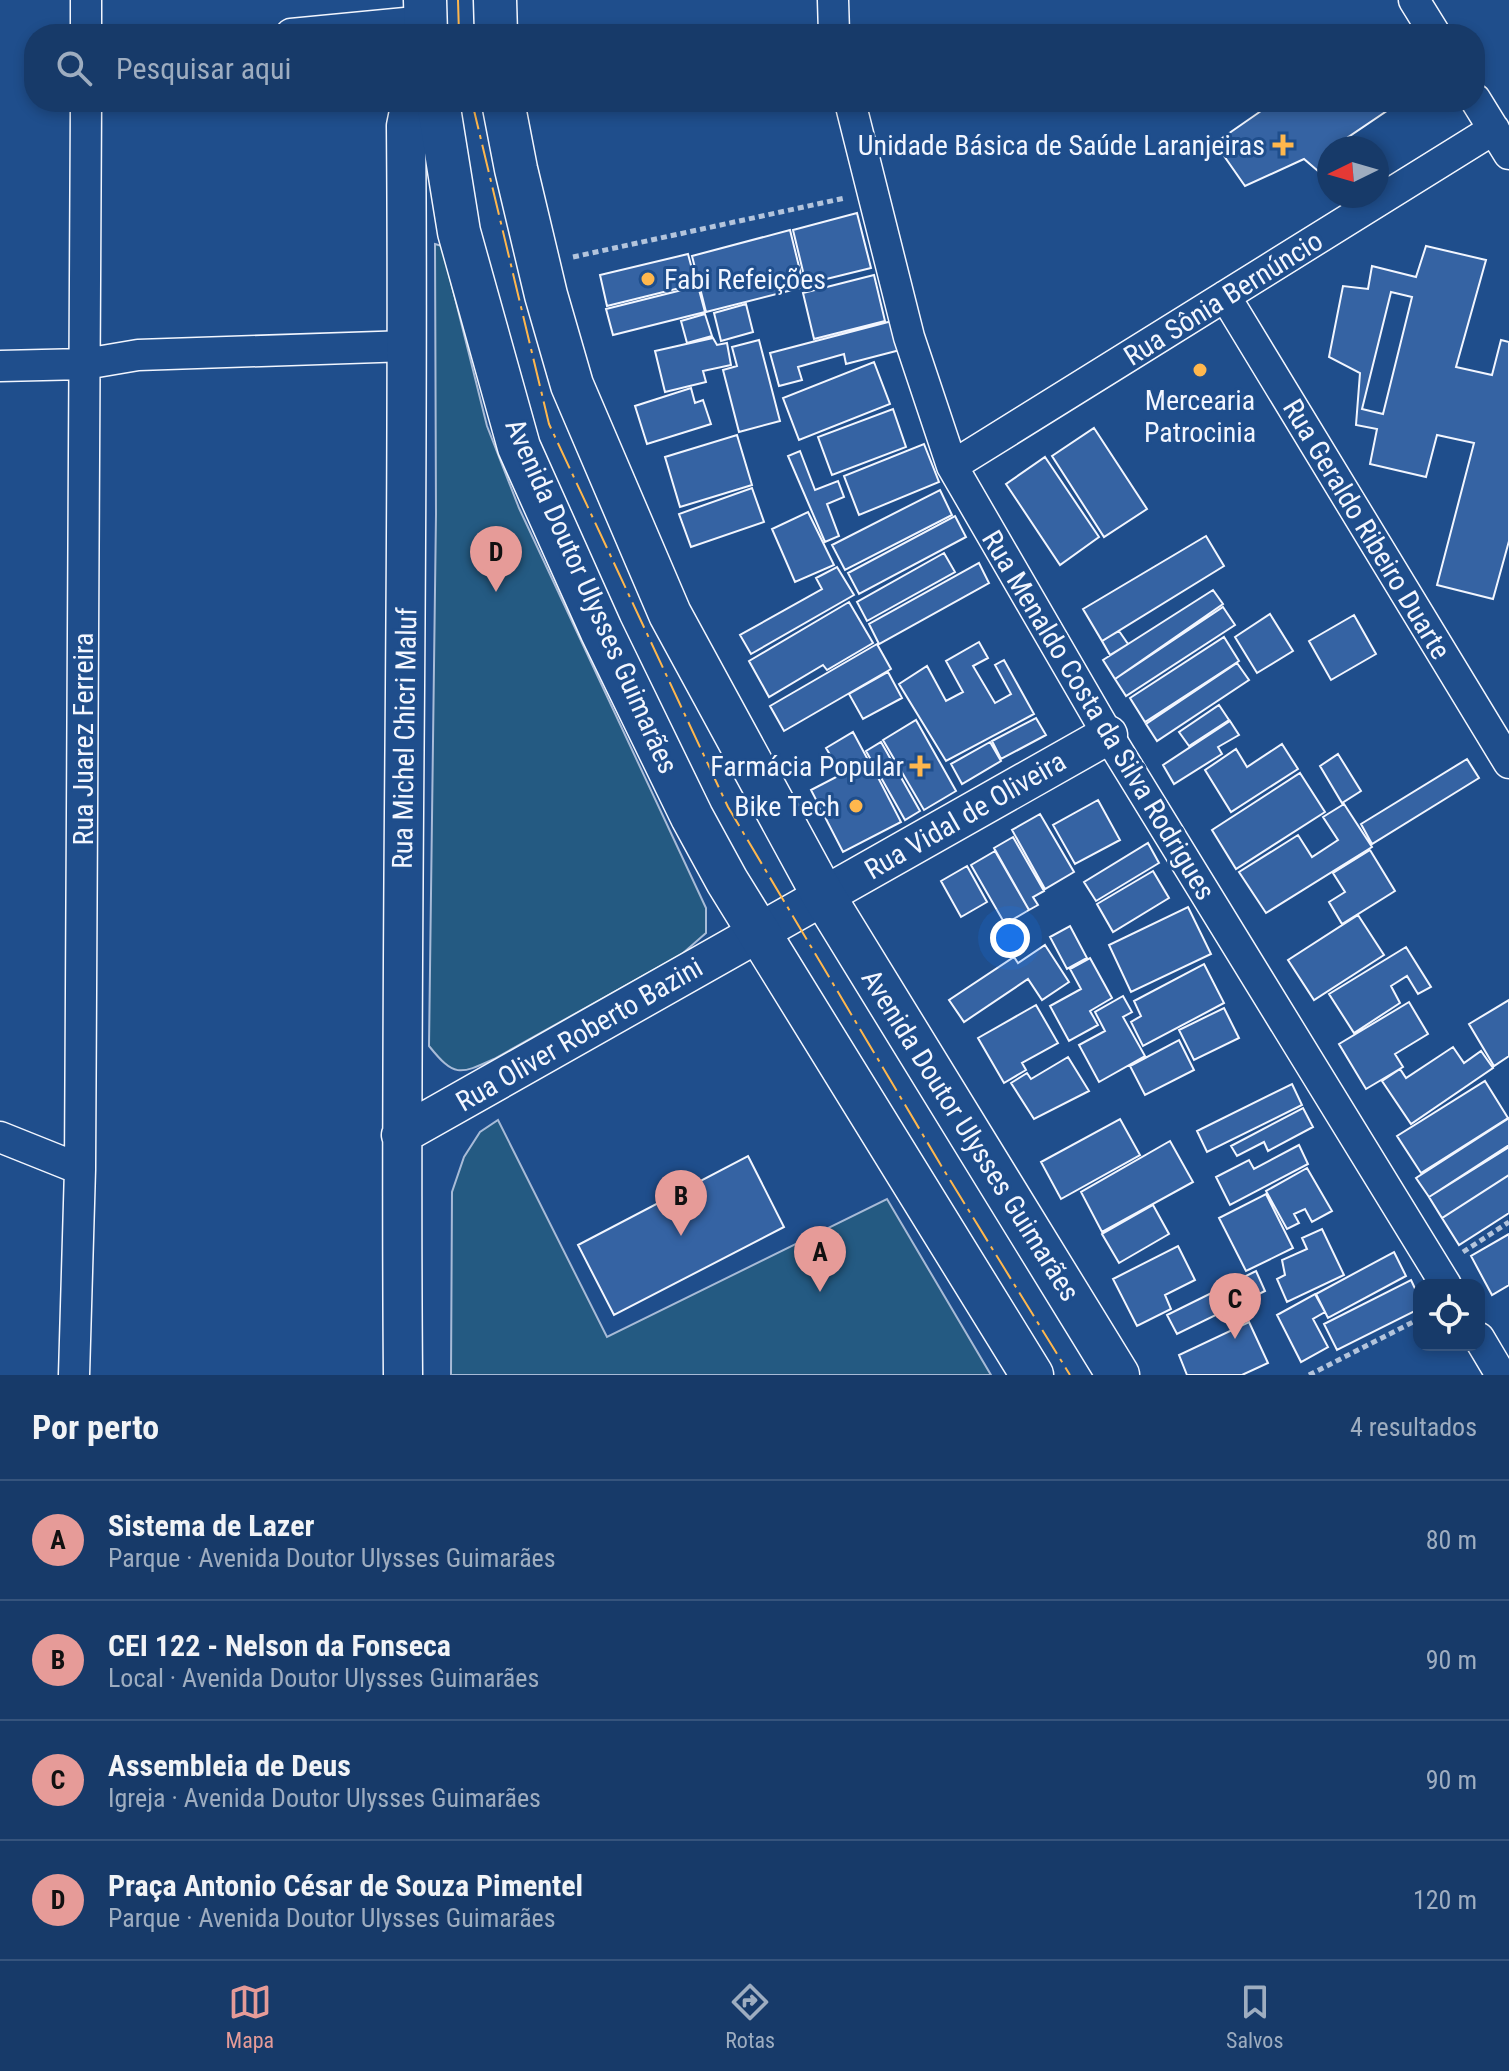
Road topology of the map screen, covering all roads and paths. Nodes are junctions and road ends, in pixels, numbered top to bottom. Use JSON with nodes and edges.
{"nodes":[{"id":1,"x":86,"y":0,"type":"edge"},
{"id":2,"x":495,"y":0,"type":"edge"},
{"id":3,"x":833,"y":0,"type":"edge"},
{"id":4,"x":1414,"y":0,"type":"edge"},
{"id":5,"x":86,"y":24,"type":"edge"},
{"id":6,"x":496,"y":24,"type":"edge"},
{"id":7,"x":834,"y":24,"type":"edge"},
{"id":8,"x":1429,"y":24,"type":"edge"},
{"id":9,"x":86,"y":112,"type":"edge"},
{"id":10,"x":409,"y":112,"type":"edge"},
{"id":11,"x":440,"y":112,"type":"edge"},
{"id":12,"x":505,"y":112,"type":"edge"},
{"id":13,"x":853,"y":112,"type":"edge"},
{"id":14,"x":1483,"y":112,"type":"edge"},
{"id":15,"x":1501,"y":142,"type":"edge"},
{"id":16,"x":873,"y":192,"type":"junction"},
{"id":17,"x":539,"y":264,"type":"junction"},
{"id":18,"x":1225,"y":296,"type":"junction"},
{"id":19,"x":408,"y":346,"type":"junction"},
{"id":20,"x":85,"y":364,"type":"junction"},
{"id":21,"x":0,"y":366,"type":"edge"},
{"id":22,"x":952,"y":466,"type":"junction"},
{"id":23,"x":1108,"y":735,"type":"junction"},
{"id":24,"x":1509,"y":763,"type":"edge"},
{"id":25,"x":823,"y":895,"type":"junction"},
{"id":26,"x":758,"y":932,"type":"junction"},
{"id":27,"x":401,"y":1135,"type":"junction"},
{"id":28,"x":0,"y":1137,"type":"edge"},
{"id":29,"x":80,"y":1169,"type":"junction"},
{"id":30,"x":1509,"y":1222,"type":"edge"},
{"id":31,"x":1442,"y":1277,"type":"edge"},
{"id":32,"x":1413,"y":1322,"type":"edge"},
{"id":33,"x":1485,"y":1348,"type":"edge"},
{"id":34,"x":74,"y":1375,"type":"edge"},
{"id":35,"x":403,"y":1375,"type":"edge"},
{"id":36,"x":1032,"y":1375,"type":"edge"},
{"id":37,"x":1118,"y":1375,"type":"edge"},
{"id":38,"x":1309,"y":1375,"type":"edge"},
{"id":39,"x":1501,"y":1375,"type":"edge"}],
"edges":[{"from":1,"to":5,"type":"street"},
{"from":2,"to":6,"type":"main road"},
{"from":3,"to":7,"type":"street"},
{"from":4,"to":8,"type":"street"},
{"from":9,"to":20,"type":"street","name":"Rua Juarez Ferreira"},
{"from":10,"to":19,"type":"street","name":"Rua Michel Chicri Maluf"},
{"from":11,"to":26,"type":"main road","name":"Avenida Doutor Ulysses Guimarães"},
{"from":12,"to":17,"type":"main road","name":"Avenida Doutor Ulysses Guimarães"},
{"from":13,"to":16,"type":"street","name":"Rua Menaldo Costa da Silva Rodrigues"},
{"from":14,"to":15,"type":"street"},
{"from":15,"to":18,"type":"street","name":"Rua Sônia Bernúncio"},
{"from":16,"to":17,"type":"path"},
{"from":16,"to":22,"type":"street","name":"Rua Menaldo Costa da Silva Rodrigues"},
{"from":17,"to":25,"type":"main road","name":"Avenida Doutor Ulysses Guimarães"},
{"from":18,"to":22,"type":"street","name":"Rua Sônia Bernúncio"},
{"from":18,"to":24,"type":"street","name":"Rua Geraldo Ribeiro Duarte"},
{"from":19,"to":20,"type":"street"},
{"from":19,"to":27,"type":"street","name":"Rua Michel Chicri Maluf"},
{"from":20,"to":21,"type":"street"},
{"from":20,"to":29,"type":"street","name":"Rua Juarez Ferreira"},
{"from":22,"to":23,"type":"street","name":"Rua Menaldo Costa da Silva Rodrigues"},
{"from":23,"to":25,"type":"street","name":"Rua Vidal de Oliveira"},
{"from":23,"to":31,"type":"street","name":"Rua Menaldo Costa da Silva Rodrigues"},
{"from":25,"to":26,"type":"street"},
{"from":25,"to":37,"type":"main road","name":"Avenida Doutor Ulysses Guimarães"},
{"from":26,"to":27,"type":"street","name":"Rua Oliver Roberto Bazini"},
{"from":26,"to":36,"type":"main road","name":"Avenida Doutor Ulysses Guimarães"},
{"from":27,"to":35,"type":"street","name":"Rua Michel Chicri Maluf"},
{"from":28,"to":29,"type":"street"},
{"from":29,"to":34,"type":"street","name":"Rua Juarez Ferreira"},
{"from":30,"to":31,"type":"path"},
{"from":32,"to":38,"type":"path"},
{"from":33,"to":39,"type":"street"}]}
